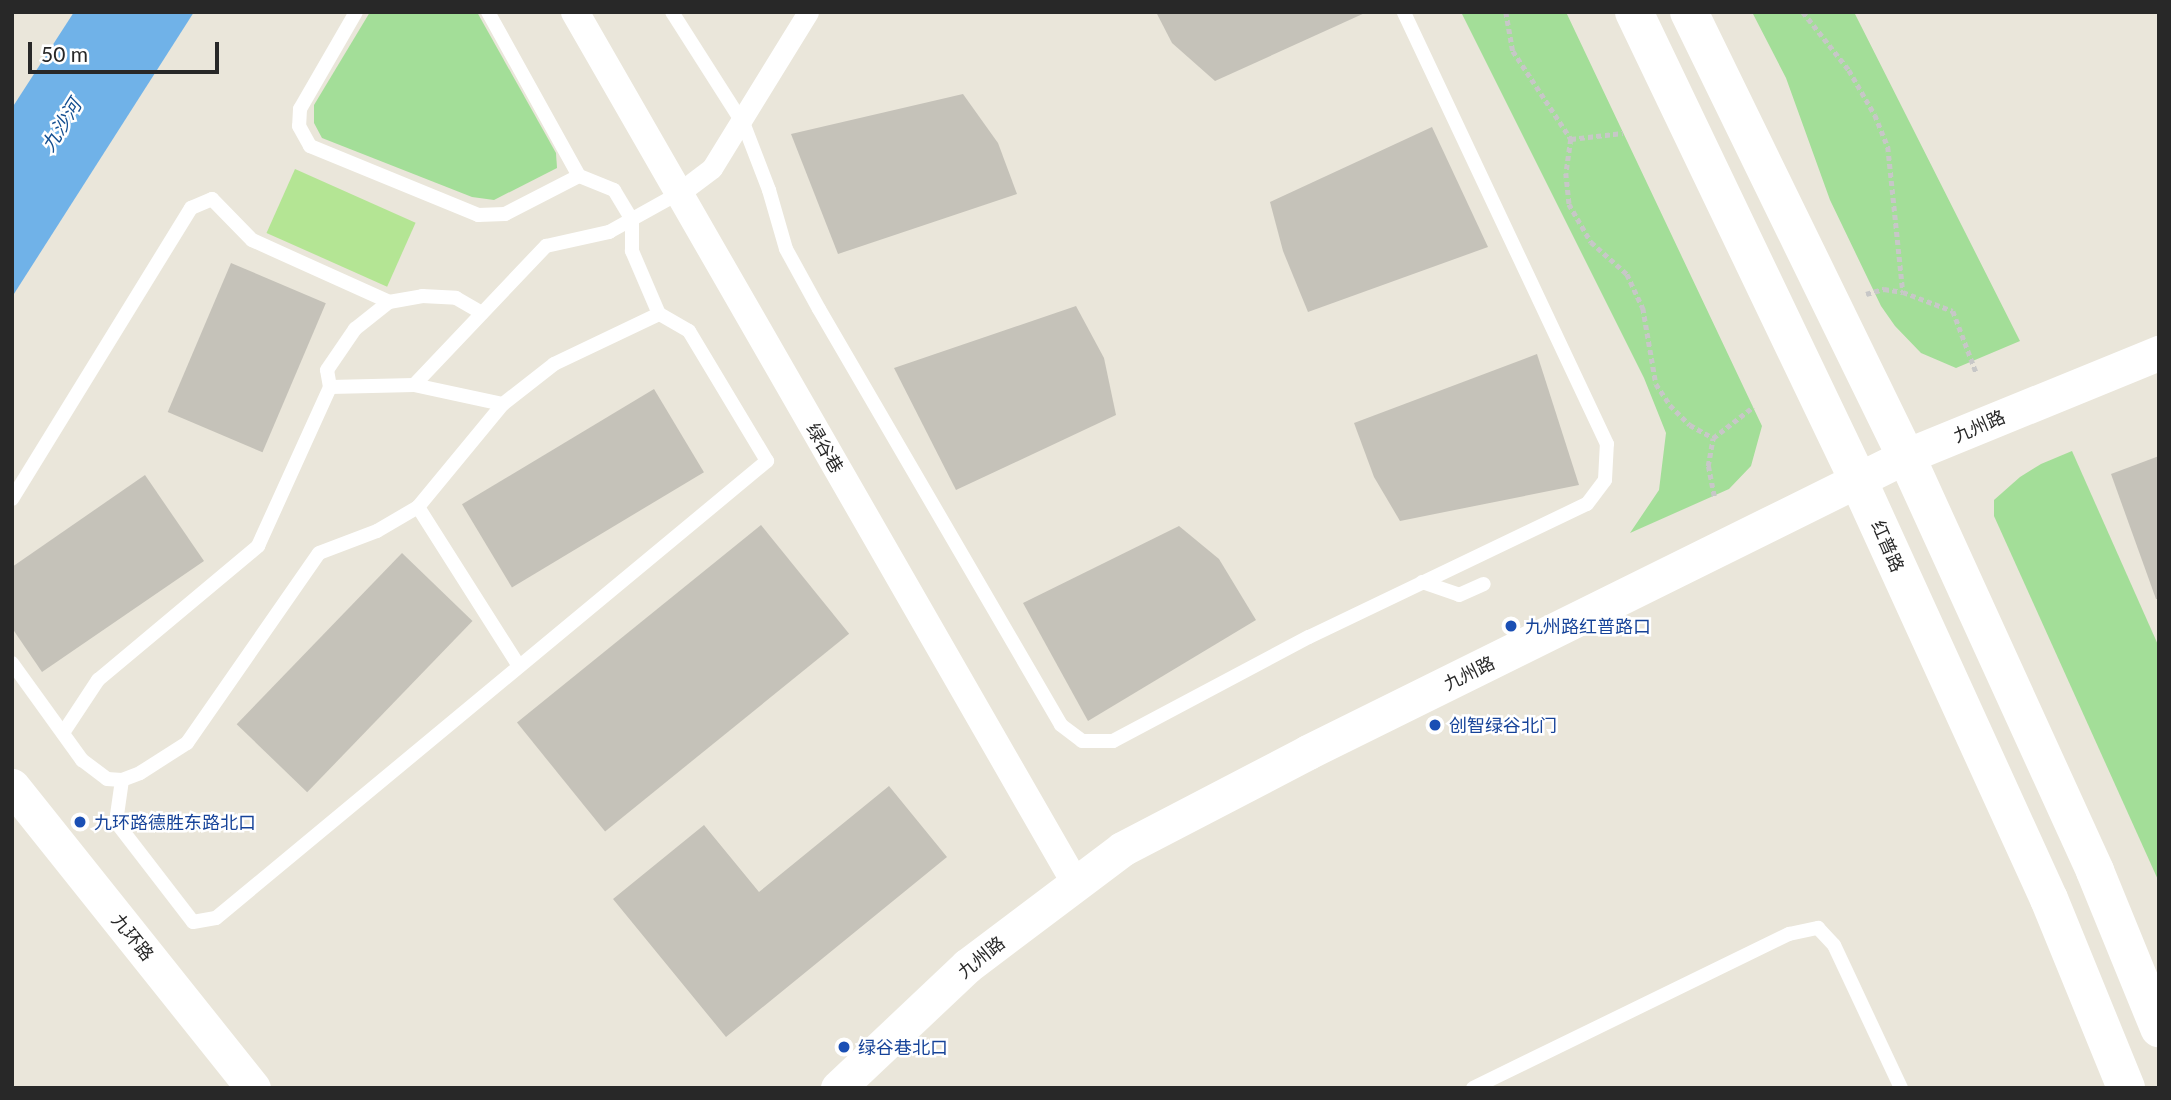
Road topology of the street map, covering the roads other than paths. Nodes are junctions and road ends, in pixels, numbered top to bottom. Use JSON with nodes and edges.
{"nodes":[{"id":1,"x":356,"y":12,"type":"edge"},
{"id":2,"x":488,"y":12,"type":"edge"},
{"id":3,"x":575,"y":12,"type":"edge"},
{"id":4,"x":672,"y":12,"type":"edge"},
{"id":5,"x":808,"y":12,"type":"edge"},
{"id":6,"x":1404,"y":12,"type":"edge"},
{"id":7,"x":1634,"y":12,"type":"edge"},
{"id":8,"x":1689,"y":12,"type":"edge"},
{"id":9,"x":741,"y":121,"type":"junction"},
{"id":10,"x":579,"y":176,"type":"junction"},
{"id":11,"x":679,"y":193,"type":"junction"},
{"id":12,"x":632,"y":220,"type":"junction"},
{"id":13,"x":389,"y":302,"type":"junction"},
{"id":14,"x":481,"y":313,"type":"junction"},
{"id":15,"x":659,"y":314,"type":"junction"},
{"id":16,"x":2159,"y":353,"type":"edge"},
{"id":17,"x":414,"y":384,"type":"junction"},
{"id":18,"x":330,"y":387,"type":"junction"},
{"id":19,"x":503,"y":404,"type":"junction"},
{"id":20,"x":1906,"y":456,"type":"junction"},
{"id":21,"x":1858,"y":480,"type":"junction"},
{"id":22,"x":12,"y":499,"type":"edge"},
{"id":23,"x":418,"y":508,"type":"junction"},
{"id":24,"x":1422,"y":582,"type":"junction"},
{"id":25,"x":1484,"y":584,"type":"dead end"},
{"id":26,"x":12,"y":663,"type":"edge"},
{"id":27,"x":519,"y":666,"type":"junction"},
{"id":28,"x":63,"y":733,"type":"junction"},
{"id":29,"x":122,"y":780,"type":"junction"},
{"id":30,"x":12,"y":786,"type":"edge"},
{"id":31,"x":1076,"y":884,"type":"junction"},
{"id":32,"x":2151,"y":987,"type":"edge"},
{"id":33,"x":2159,"y":1028,"type":"edge"},
{"id":34,"x":253,"y":1088,"type":"edge"},
{"id":35,"x":838,"y":1088,"type":"edge"},
{"id":36,"x":1473,"y":1088,"type":"edge"},
{"id":37,"x":1901,"y":1088,"type":"edge"},
{"id":38,"x":2126,"y":1088,"type":"edge"}],
"edges":[{"from":1,"to":10,"type":"lane"},
{"from":2,"to":10,"type":"lane"},
{"from":3,"to":11,"type":"street","name":"绿谷巷"},
{"from":4,"to":9,"type":"lane"},
{"from":5,"to":9,"type":"street"},
{"from":6,"to":24,"type":"lane"},
{"from":7,"to":21,"type":"main road","name":"红普路"},
{"from":8,"to":20,"type":"main road"},
{"from":9,"to":11,"type":"street"},
{"from":9,"to":24,"type":"lane"},
{"from":10,"to":12,"type":"lane"},
{"from":11,"to":12,"type":"lane"},
{"from":11,"to":31,"type":"street","name":"绿谷巷"},
{"from":12,"to":14,"type":"lane"},
{"from":12,"to":15,"type":"lane"},
{"from":13,"to":14,"type":"lane"},
{"from":13,"to":18,"type":"lane"},
{"from":13,"to":22,"type":"lane"},
{"from":14,"to":17,"type":"lane"},
{"from":15,"to":19,"type":"lane"},
{"from":15,"to":27,"type":"lane"},
{"from":16,"to":20,"type":"street","name":"九州路"},
{"from":17,"to":18,"type":"lane"},
{"from":17,"to":19,"type":"lane"},
{"from":18,"to":28,"type":"lane"},
{"from":19,"to":23,"type":"lane"},
{"from":20,"to":21,"type":"street","name":"九州路"},
{"from":20,"to":32,"type":"main road"},
{"from":21,"to":31,"type":"street","name":"九州路"},
{"from":21,"to":38,"type":"main road","name":"红普路"},
{"from":23,"to":27,"type":"lane"},
{"from":23,"to":29,"type":"lane"},
{"from":24,"to":25,"type":"lane"},
{"from":26,"to":28,"type":"lane"},
{"from":27,"to":29,"type":"lane"},
{"from":28,"to":29,"type":"lane"},
{"from":30,"to":34,"type":"street","name":"九环路"},
{"from":31,"to":35,"type":"street","name":"九州路"},
{"from":32,"to":33,"type":"main road"},
{"from":36,"to":37,"type":"lane"}]}
